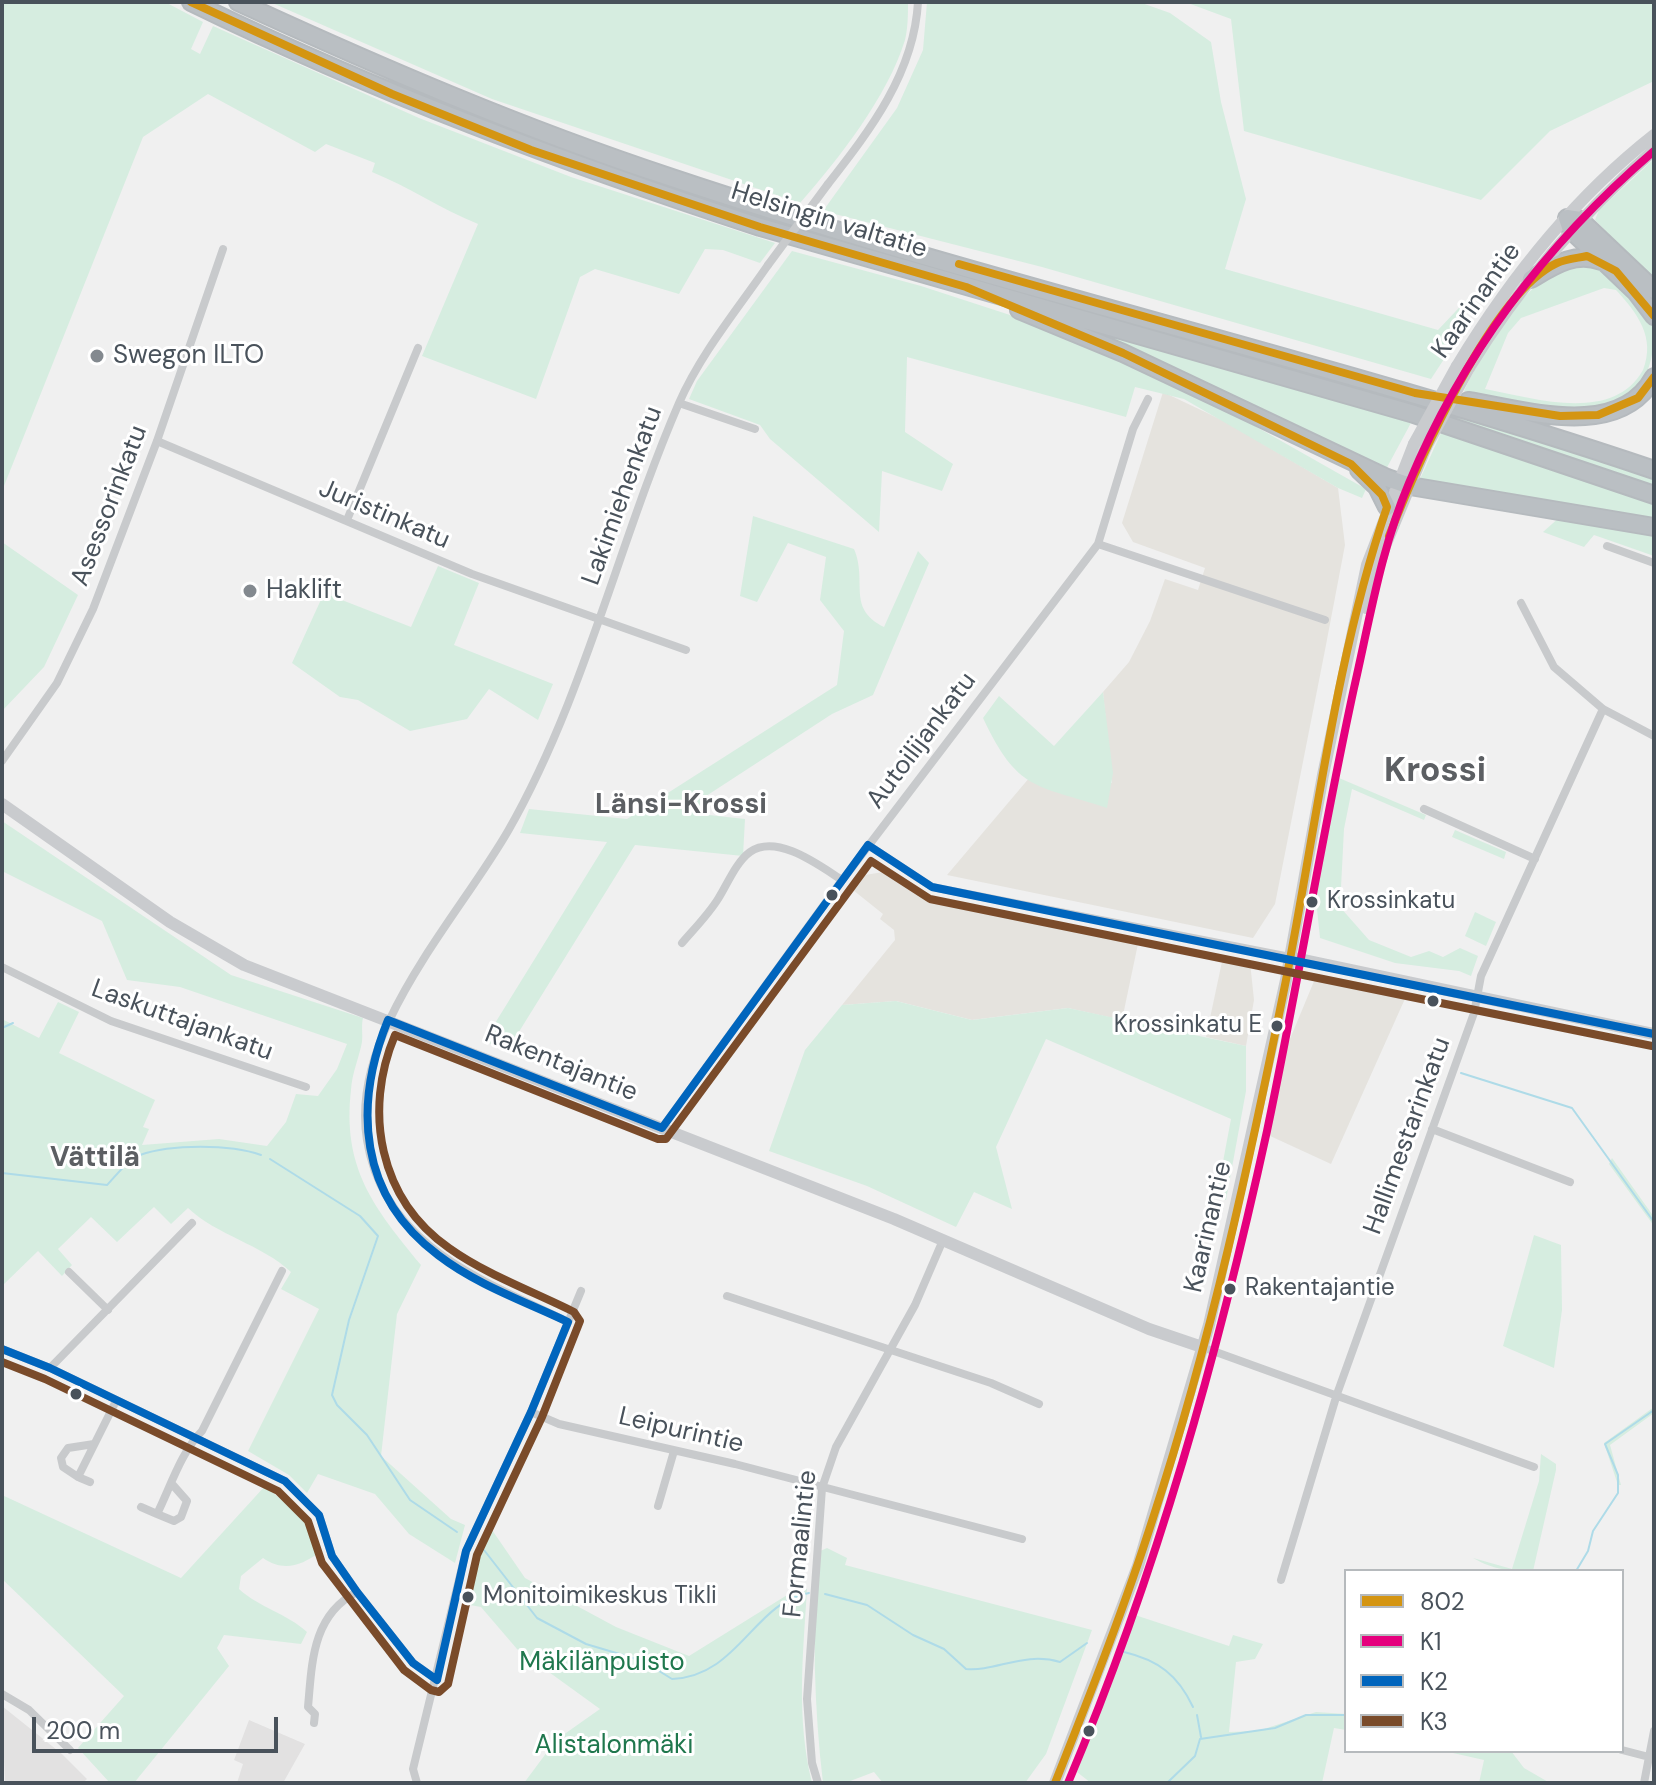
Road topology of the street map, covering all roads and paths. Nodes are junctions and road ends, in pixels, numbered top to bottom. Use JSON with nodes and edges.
{"nodes":[{"id":1,"x":191,"y":2,"type":"edge"},
{"id":2,"x":238,"y":2,"type":"edge"},
{"id":3,"x":918,"y":2,"type":"edge"},
{"id":4,"x":1654,"y":135,"type":"edge"},
{"id":5,"x":1654,"y":150,"type":"edge"},
{"id":6,"x":1573,"y":223,"type":"junction"},
{"id":7,"x":223,"y":249,"type":"dead end"},
{"id":8,"x":1602,"y":261,"type":"junction"},
{"id":9,"x":1531,"y":279,"type":"junction"},
{"id":10,"x":966,"y":287,"type":"junction"},
{"id":11,"x":1654,"y":290,"type":"edge"},
{"id":12,"x":1654,"y":316,"type":"edge"},
{"id":13,"x":418,"y":348,"type":"dead end"},
{"id":14,"x":1463,"y":367,"type":"junction"},
{"id":15,"x":1654,"y":377,"type":"edge"},
{"id":16,"x":1415,"y":393,"type":"junction"},
{"id":17,"x":1148,"y":399,"type":"dead end"},
{"id":18,"x":679,"y":403,"type":"junction"},
{"id":19,"x":755,"y":429,"type":"dead end"},
{"id":20,"x":157,"y":441,"type":"junction"},
{"id":21,"x":1351,"y":464,"type":"junction"},
{"id":22,"x":1654,"y":470,"type":"edge"},
{"id":23,"x":1404,"y":483,"type":"junction"},
{"id":24,"x":1654,"y":495,"type":"edge"},
{"id":25,"x":1387,"y":507,"type":"junction"},
{"id":26,"x":347,"y":520,"type":"junction"},
{"id":27,"x":1654,"y":527,"type":"edge"},
{"id":28,"x":1098,"y":544,"type":"junction"},
{"id":29,"x":1607,"y":546,"type":"dead end"},
{"id":30,"x":1654,"y":563,"type":"edge"},
{"id":31,"x":1521,"y":603,"type":"dead end"},
{"id":32,"x":599,"y":618,"type":"junction"},
{"id":33,"x":1325,"y":620,"type":"dead end"},
{"id":34,"x":686,"y":650,"type":"dead end"},
{"id":35,"x":1348,"y":664,"type":"junction"},
{"id":36,"x":1603,"y":709,"type":"junction"},
{"id":37,"x":1654,"y":736,"type":"edge"},
{"id":38,"x":2,"y":761,"type":"edge"},
{"id":39,"x":2,"y":804,"type":"edge"},
{"id":40,"x":1424,"y":809,"type":"dead end"},
{"id":41,"x":868,"y":845,"type":"junction"},
{"id":42,"x":1535,"y":859,"type":"junction"},
{"id":43,"x":842,"y":880,"type":"junction"},
{"id":44,"x":682,"y":943,"type":"dead end"},
{"id":45,"x":1290,"y":957,"type":"junction"},
{"id":46,"x":2,"y":967,"type":"edge"},
{"id":47,"x":1477,"y":998,"type":"junction"},
{"id":48,"x":388,"y":1020,"type":"junction"},
{"id":49,"x":1654,"y":1034,"type":"edge"},
{"id":50,"x":306,"y":1087,"type":"dead end"},
{"id":51,"x":662,"y":1128,"type":"junction"},
{"id":52,"x":1432,"y":1129,"type":"junction"},
{"id":53,"x":1570,"y":1182,"type":"dead end"},
{"id":54,"x":192,"y":1223,"type":"dead end"},
{"id":55,"x":943,"y":1240,"type":"junction"},
{"id":56,"x":282,"y":1271,"type":"dead end"},
{"id":57,"x":69,"y":1272,"type":"dead end"},
{"id":58,"x":581,"y":1291,"type":"dead end"},
{"id":59,"x":727,"y":1296,"type":"dead end"},
{"id":60,"x":108,"y":1310,"type":"junction"},
{"id":61,"x":568,"y":1322,"type":"junction"},
{"id":62,"x":1202,"y":1347,"type":"junction"},
{"id":63,"x":2,"y":1349,"type":"edge"},
{"id":64,"x":890,"y":1352,"type":"junction"},
{"id":65,"x":50,"y":1368,"type":"junction"},
{"id":66,"x":1337,"y":1394,"type":"junction"},
{"id":67,"x":116,"y":1401,"type":"junction"},
{"id":68,"x":1039,"y":1404,"type":"dead end"},
{"id":69,"x":531,"y":1412,"type":"junction"},
{"id":70,"x":194,"y":1439,"type":"junction"},
{"id":71,"x":94,"y":1444,"type":"junction"},
{"id":72,"x":674,"y":1451,"type":"junction"},
{"id":73,"x":1534,"y":1467,"type":"dead end"},
{"id":74,"x":78,"y":1477,"type":"junction"},
{"id":75,"x":90,"y":1482,"type":"dead end"},
{"id":76,"x":172,"y":1484,"type":"junction"},
{"id":77,"x":822,"y":1488,"type":"junction"},
{"id":78,"x":658,"y":1506,"type":"dead end"},
{"id":79,"x":141,"y":1507,"type":"dead end"},
{"id":80,"x":157,"y":1514,"type":"junction"},
{"id":81,"x":1022,"y":1539,"type":"dead end"},
{"id":82,"x":1281,"y":1580,"type":"dead end"},
{"id":83,"x":357,"y":1592,"type":"junction"},
{"id":84,"x":437,"y":1680,"type":"junction"},
{"id":85,"x":2,"y":1694,"type":"edge"},
{"id":86,"x":314,"y":1723,"type":"dead end"},
{"id":87,"x":1654,"y":1731,"type":"edge"},
{"id":88,"x":70,"y":1750,"type":"dead end"},
{"id":89,"x":1624,"y":1751,"type":"edge"},
{"id":90,"x":1649,"y":1757,"type":"junction"},
{"id":91,"x":1058,"y":1782,"type":"edge"},
{"id":92,"x":417,"y":1783,"type":"edge"},
{"id":93,"x":818,"y":1783,"type":"edge"},
{"id":94,"x":1644,"y":1783,"type":"edge"}],
"edges":[{"from":1,"to":10,"type":"highway","name":"Helsingin valtatie"},
{"from":2,"to":16,"type":"highway","name":"Helsingin valtatie"},
{"from":3,"to":18,"type":"street","name":"Lakimiehenkatu","bridge":true},
{"from":4,"to":6,"type":"main road","name":"Kaarinantie"},
{"from":5,"to":6,"type":"main road","name":"Kaarinantie"},
{"from":6,"to":8,"type":"highway"},
{"from":6,"to":9,"type":"main road","name":"Kaarinantie"},
{"from":6,"to":11,"type":"highway"},
{"from":6,"to":14,"type":"main road","name":"Kaarinantie"},
{"from":7,"to":20,"type":"street","name":"Asessorinkatu"},
{"from":8,"to":9,"type":"highway"},
{"from":8,"to":12,"type":"highway"},
{"from":9,"to":14,"type":"main road","name":"Kaarinantie"},
{"from":10,"to":21,"type":"highway"},
{"from":10,"to":24,"type":"highway","name":"Helsingin valtatie"},
{"from":13,"to":26,"type":"street"},
{"from":14,"to":23,"type":"main road","name":"Kaarinantie","bridge":true},
{"from":15,"to":16,"type":"highway"},
{"from":16,"to":22,"type":"highway","name":"Helsingin valtatie"},
{"from":17,"to":28,"type":"street","name":"Autoilijankatu"},
{"from":18,"to":19,"type":"street"},
{"from":18,"to":32,"type":"street","name":"Lakimiehenkatu"},
{"from":20,"to":26,"type":"street","name":"Juristinkatu"},
{"from":20,"to":38,"type":"street","name":"Asessorinkatu"},
{"from":21,"to":23,"type":"highway"},
{"from":21,"to":25,"type":"highway"},
{"from":23,"to":25,"type":"main road","name":"Kaarinantie"},
{"from":23,"to":27,"type":"highway"},
{"from":23,"to":35,"type":"main road","name":"Kaarinantie"},
{"from":25,"to":35,"type":"main road","name":"Kaarinantie"},
{"from":26,"to":32,"type":"street","name":"Juristinkatu"},
{"from":28,"to":33,"type":"street"},
{"from":28,"to":41,"type":"street","name":"Autoilijankatu"},
{"from":29,"to":30,"type":"street"},
{"from":31,"to":36,"type":"street"},
{"from":32,"to":34,"type":"street","name":"Juristinkatu"},
{"from":32,"to":48,"type":"street","name":"Lakimiehenkatu"},
{"from":35,"to":45,"type":"main road","name":"Kaarinantie"},
{"from":36,"to":37,"type":"street"},
{"from":36,"to":42,"type":"street","name":"Hallimestarinkatu"},
{"from":39,"to":48,"type":"main road","name":"Rakentajantie"},
{"from":40,"to":42,"type":"street"},
{"from":41,"to":43,"type":"street","name":"Autoilijankatu"},
{"from":41,"to":45,"type":"street"},
{"from":42,"to":47,"type":"street","name":"Hallimestarinkatu"},
{"from":43,"to":44,"type":"street"},
{"from":43,"to":51,"type":"street","name":"Autoilijankatu"},
{"from":45,"to":47,"type":"main road"},
{"from":45,"to":62,"type":"main road","name":"Kaarinantie"},
{"from":46,"to":50,"type":"street","name":"Laskuttajankatu"},
{"from":47,"to":49,"type":"main road"},
{"from":47,"to":52,"type":"street","name":"Hallimestarinkatu"},
{"from":48,"to":51,"type":"main road","name":"Rakentajantie"},
{"from":48,"to":61,"type":"street","name":"Lakimiehenkatu"},
{"from":51,"to":55,"type":"main road","name":"Rakentajantie"},
{"from":52,"to":53,"type":"street"},
{"from":52,"to":66,"type":"street","name":"Hallimestarinkatu"},
{"from":54,"to":60,"type":"street"},
{"from":55,"to":62,"type":"main road","name":"Rakentajantie"},
{"from":55,"to":64,"type":"street","name":"Formaalintie"},
{"from":56,"to":70,"type":"street"},
{"from":57,"to":60,"type":"street"},
{"from":58,"to":61,"type":"street"},
{"from":59,"to":64,"type":"street"},
{"from":60,"to":65,"type":"street"},
{"from":61,"to":69,"type":"street"},
{"from":62,"to":66,"type":"street","name":"Rakentajantie"},
{"from":62,"to":91,"type":"main road","name":"Kaarinantie"},
{"from":63,"to":65,"type":"street"},
{"from":64,"to":68,"type":"street"},
{"from":64,"to":77,"type":"street","name":"Formaalintie"},
{"from":65,"to":67,"type":"street"},
{"from":66,"to":73,"type":"street","name":"Rakentajantie"},
{"from":66,"to":82,"type":"street","name":"Hallimestarinkatu"},
{"from":67,"to":70,"type":"street"},
{"from":67,"to":71,"type":"street"},
{"from":69,"to":72,"type":"street","name":"Leipurintie"},
{"from":69,"to":84,"type":"street"},
{"from":70,"to":76,"type":"street"},
{"from":70,"to":83,"type":"street"},
{"from":71,"to":74,"type":"street"},
{"from":71,"to":74,"type":"street"},
{"from":72,"to":77,"type":"street","name":"Leipurintie"},
{"from":72,"to":78,"type":"street"},
{"from":74,"to":75,"type":"street"},
{"from":76,"to":80,"type":"street"},
{"from":76,"to":80,"type":"street"},
{"from":77,"to":81,"type":"street","name":"Leipurintie"},
{"from":77,"to":93,"type":"street","name":"Formaalintie"},
{"from":79,"to":80,"type":"street"},
{"from":83,"to":84,"type":"street"},
{"from":83,"to":86,"type":"street"},
{"from":84,"to":92,"type":"street"},
{"from":85,"to":88,"type":"street"},
{"from":87,"to":90,"type":"street"},
{"from":89,"to":90,"type":"street"},
{"from":90,"to":94,"type":"street"}]}
